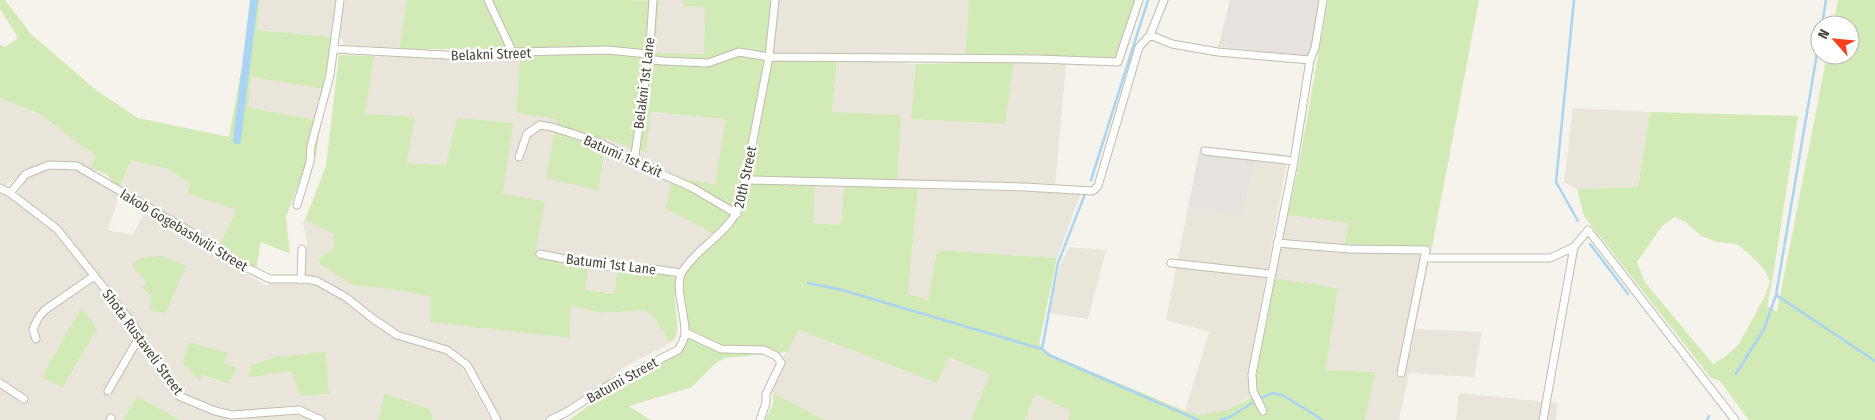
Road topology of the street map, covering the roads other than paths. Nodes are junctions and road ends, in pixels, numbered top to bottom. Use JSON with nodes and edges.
{"nodes":[{"id":1,"x":340,"y":0,"type":"edge"},
{"id":2,"x":488,"y":0,"type":"edge"},
{"id":3,"x":652,"y":0,"type":"edge"},
{"id":4,"x":775,"y":0,"type":"edge"},
{"id":5,"x":1139,"y":0,"type":"edge"},
{"id":6,"x":1164,"y":0,"type":"edge"},
{"id":7,"x":1323,"y":0,"type":"edge"},
{"id":8,"x":1150,"y":35,"type":"junction"},
{"id":9,"x":333,"y":50,"type":"junction"},
{"id":10,"x":513,"y":52,"type":"junction"},
{"id":11,"x":648,"y":57,"type":"junction"},
{"id":12,"x":769,"y":57,"type":"junction"},
{"id":13,"x":1310,"y":60,"type":"junction"},
{"id":14,"x":1205,"y":151,"type":"dead end"},
{"id":15,"x":519,"y":157,"type":"dead end"},
{"id":16,"x":1294,"y":161,"type":"junction"},
{"id":17,"x":641,"y":165,"type":"junction"},
{"id":18,"x":744,"y":184,"type":"junction"},
{"id":19,"x":0,"y":188,"type":"edge"},
{"id":20,"x":10,"y":193,"type":"junction"},
{"id":21,"x":297,"y":205,"type":"dead end"},
{"id":22,"x":737,"y":214,"type":"junction"},
{"id":23,"x":1277,"y":243,"type":"junction"},
{"id":24,"x":1574,"y":247,"type":"junction"},
{"id":25,"x":302,"y":249,"type":"dead end"},
{"id":26,"x":540,"y":254,"type":"dead end"},
{"id":27,"x":1425,"y":258,"type":"junction"},
{"id":28,"x":1171,"y":262,"type":"dead end"},
{"id":29,"x":681,"y":273,"type":"junction"},
{"id":30,"x":1271,"y":274,"type":"junction"},
{"id":31,"x":94,"y":276,"type":"junction"},
{"id":32,"x":302,"y":280,"type":"junction"},
{"id":33,"x":685,"y":332,"type":"junction"},
{"id":34,"x":142,"y":337,"type":"junction"},
{"id":35,"x":36,"y":339,"type":"dead end"},
{"id":36,"x":1401,"y":374,"type":"dead end"},
{"id":37,"x":0,"y":383,"type":"edge"},
{"id":38,"x":108,"y":391,"type":"dead end"},
{"id":39,"x":24,"y":399,"type":"dead end"},
{"id":40,"x":1263,"y":412,"type":"dead end"},
{"id":41,"x":233,"y":418,"type":"edge"},
{"id":42,"x":321,"y":420,"type":"edge"},
{"id":43,"x":497,"y":420,"type":"edge"},
{"id":44,"x":550,"y":420,"type":"edge"},
{"id":45,"x":760,"y":420,"type":"edge"},
{"id":46,"x":1544,"y":420,"type":"edge"},
{"id":47,"x":1735,"y":420,"type":"edge"}],
"edges":[{"from":1,"to":9,"type":"street"},
{"from":2,"to":10,"type":"street"},
{"from":3,"to":11,"type":"street","name":"Belakni 1st Lane"},
{"from":4,"to":12,"type":"street","name":"20th Street"},
{"from":5,"to":12,"type":"street","name":"Belakni Street"},
{"from":6,"to":8,"type":"street"},
{"from":7,"to":13,"type":"street"},
{"from":8,"to":13,"type":"street"},
{"from":8,"to":18,"type":"street"},
{"from":9,"to":10,"type":"street","name":"Belakni Street"},
{"from":9,"to":21,"type":"street"},
{"from":10,"to":11,"type":"street","name":"Belakni Street"},
{"from":11,"to":12,"type":"street","name":"Belakni Street"},
{"from":11,"to":17,"type":"street","name":"Belakni 1st Lane"},
{"from":12,"to":18,"type":"street","name":"20th Street"},
{"from":13,"to":16,"type":"street"},
{"from":14,"to":16,"type":"street"},
{"from":15,"to":17,"type":"street","name":"Batumi 1st Exit"},
{"from":16,"to":23,"type":"street"},
{"from":17,"to":22,"type":"street","name":"Batumi 1st Exit"},
{"from":18,"to":22,"type":"street","name":"20th Street"},
{"from":19,"to":20,"type":"street","name":"Shota Rustaveli Street"},
{"from":20,"to":31,"type":"street","name":"Shota Rustaveli Street"},
{"from":20,"to":32,"type":"street","name":"Iakob Gogebashvili Street"},
{"from":22,"to":29,"type":"street","name":"20th Street"},
{"from":23,"to":27,"type":"street"},
{"from":23,"to":30,"type":"street"},
{"from":24,"to":27,"type":"street"},
{"from":24,"to":46,"type":"street"},
{"from":24,"to":47,"type":"street"},
{"from":25,"to":32,"type":"street"},
{"from":26,"to":29,"type":"street","name":"Batumi 1st Lane"},
{"from":27,"to":36,"type":"street"},
{"from":28,"to":30,"type":"street"},
{"from":29,"to":33,"type":"street"},
{"from":30,"to":40,"type":"street"},
{"from":31,"to":34,"type":"street","name":"Shota Rustaveli Street"},
{"from":31,"to":35,"type":"street"},
{"from":32,"to":43,"type":"street","name":"Iakob Gogebashvili Street"},
{"from":33,"to":44,"type":"street","name":"Batumi Street"},
{"from":33,"to":45,"type":"street"},
{"from":34,"to":38,"type":"street"},
{"from":34,"to":41,"type":"street","name":"Shota Rustaveli Street"},
{"from":37,"to":39,"type":"street"},
{"from":41,"to":42,"type":"street","name":"Shota Rustaveli Street"}]}
